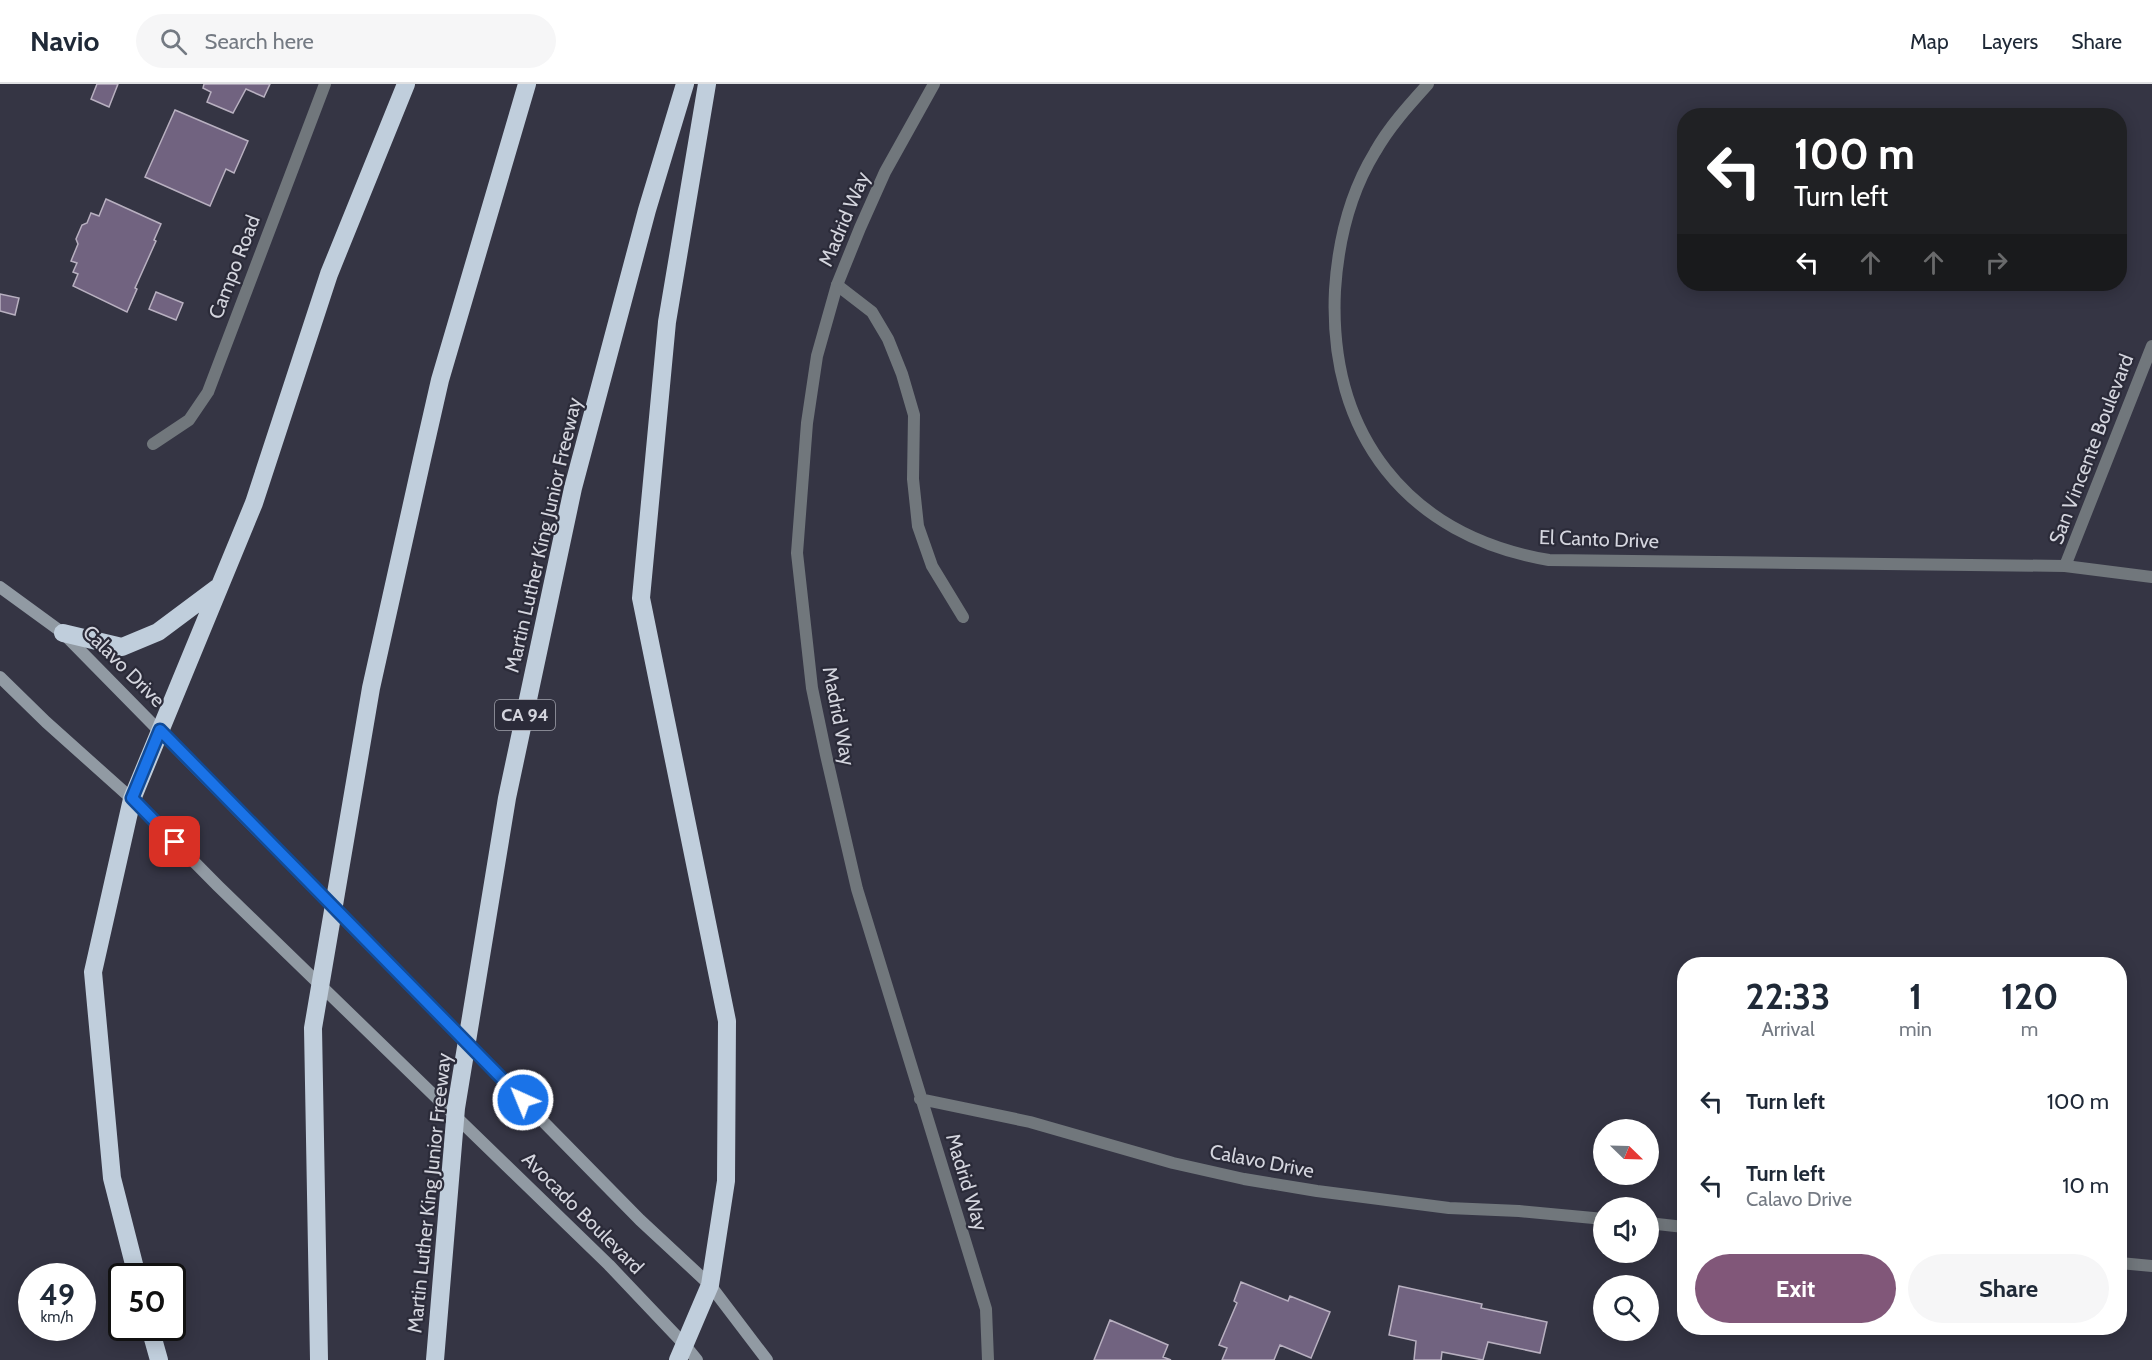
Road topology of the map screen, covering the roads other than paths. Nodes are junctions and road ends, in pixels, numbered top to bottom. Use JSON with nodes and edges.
{"nodes":[{"id":1,"x":325,"y":84,"type":"edge"},
{"id":2,"x":406,"y":84,"type":"edge"},
{"id":3,"x":527,"y":84,"type":"edge"},
{"id":4,"x":686,"y":84,"type":"edge"},
{"id":5,"x":707,"y":84,"type":"edge"},
{"id":6,"x":934,"y":84,"type":"edge"},
{"id":7,"x":1428,"y":84,"type":"edge"},
{"id":8,"x":837,"y":285,"type":"junction"},
{"id":9,"x":2152,"y":346,"type":"edge"},
{"id":10,"x":153,"y":444,"type":"dead end"},
{"id":11,"x":2065,"y":566,"type":"junction"},
{"id":12,"x":2152,"y":578,"type":"edge"},
{"id":13,"x":0,"y":587,"type":"edge"},
{"id":14,"x":219,"y":587,"type":"junction"},
{"id":15,"x":963,"y":617,"type":"dead end"},
{"id":16,"x":63,"y":633,"type":"junction"},
{"id":17,"x":0,"y":677,"type":"edge"},
{"id":18,"x":160,"y":730,"type":"junction"},
{"id":19,"x":132,"y":798,"type":"junction"},
{"id":20,"x":920,"y":1099,"type":"junction"},
{"id":21,"x":1593,"y":1218,"type":"edge"},
{"id":22,"x":640,"y":1220,"type":"joint"},
{"id":23,"x":1659,"y":1224,"type":"edge"},
{"id":24,"x":1677,"y":1226,"type":"edge"},
{"id":25,"x":134,"y":1263,"type":"edge"},
{"id":26,"x":2127,"y":1264,"type":"edge"},
{"id":27,"x":2152,"y":1266,"type":"edge"},
{"id":28,"x":710,"y":1285,"type":"junction"},
{"id":29,"x":154,"y":1341,"type":"edge"},
{"id":30,"x":681,"y":1352,"type":"edge"},
{"id":31,"x":159,"y":1360,"type":"edge"},
{"id":32,"x":319,"y":1360,"type":"edge"},
{"id":33,"x":435,"y":1360,"type":"edge"},
{"id":34,"x":697,"y":1360,"type":"edge"},
{"id":35,"x":767,"y":1360,"type":"edge"},
{"id":36,"x":988,"y":1360,"type":"edge"}],
"edges":[{"from":1,"to":10,"type":"street","name":"Campo Road"},
{"from":2,"to":14,"type":"highway"},
{"from":3,"to":32,"type":"highway"},
{"from":4,"to":33,"type":"highway","name":"Martin Luther King Junior Freeway","number":"CA 94"},
{"from":5,"to":28,"type":"highway"},
{"from":6,"to":8,"type":"street","name":"Madrid Way"},
{"from":7,"to":11,"type":"street","name":"El Canto Drive"},
{"from":8,"to":15,"type":"street"},
{"from":8,"to":20,"type":"street","name":"Madrid Way"},
{"from":9,"to":11,"type":"street","name":"San Vincente Boulevard"},
{"from":11,"to":12,"type":"street","name":"El Canto Drive"},
{"from":13,"to":16,"type":"main road","name":"Calavo Drive"},
{"from":14,"to":16,"type":"highway"},
{"from":14,"to":18,"type":"highway"},
{"from":16,"to":18,"type":"main road","name":"Calavo Drive"},
{"from":17,"to":19,"type":"main road"},
{"from":18,"to":19,"type":"highway"},
{"from":18,"to":22,"type":"main road","name":"Calavo Drive"},
{"from":19,"to":25,"type":"highway"},
{"from":19,"to":30,"type":"main road","name":"Avocado Boulevard"},
{"from":20,"to":21,"type":"street","name":"Calavo Drive"},
{"from":20,"to":36,"type":"street","name":"Madrid Way"},
{"from":22,"to":28,"type":"main road","name":"Avocado Boulevard"},
{"from":23,"to":24,"type":"street"},
{"from":26,"to":27,"type":"street"},
{"from":28,"to":30,"type":"highway"},
{"from":28,"to":35,"type":"main road","name":"Avocado Boulevard"},
{"from":29,"to":31,"type":"highway"},
{"from":30,"to":34,"type":"main road","name":"Avocado Boulevard"}]}
